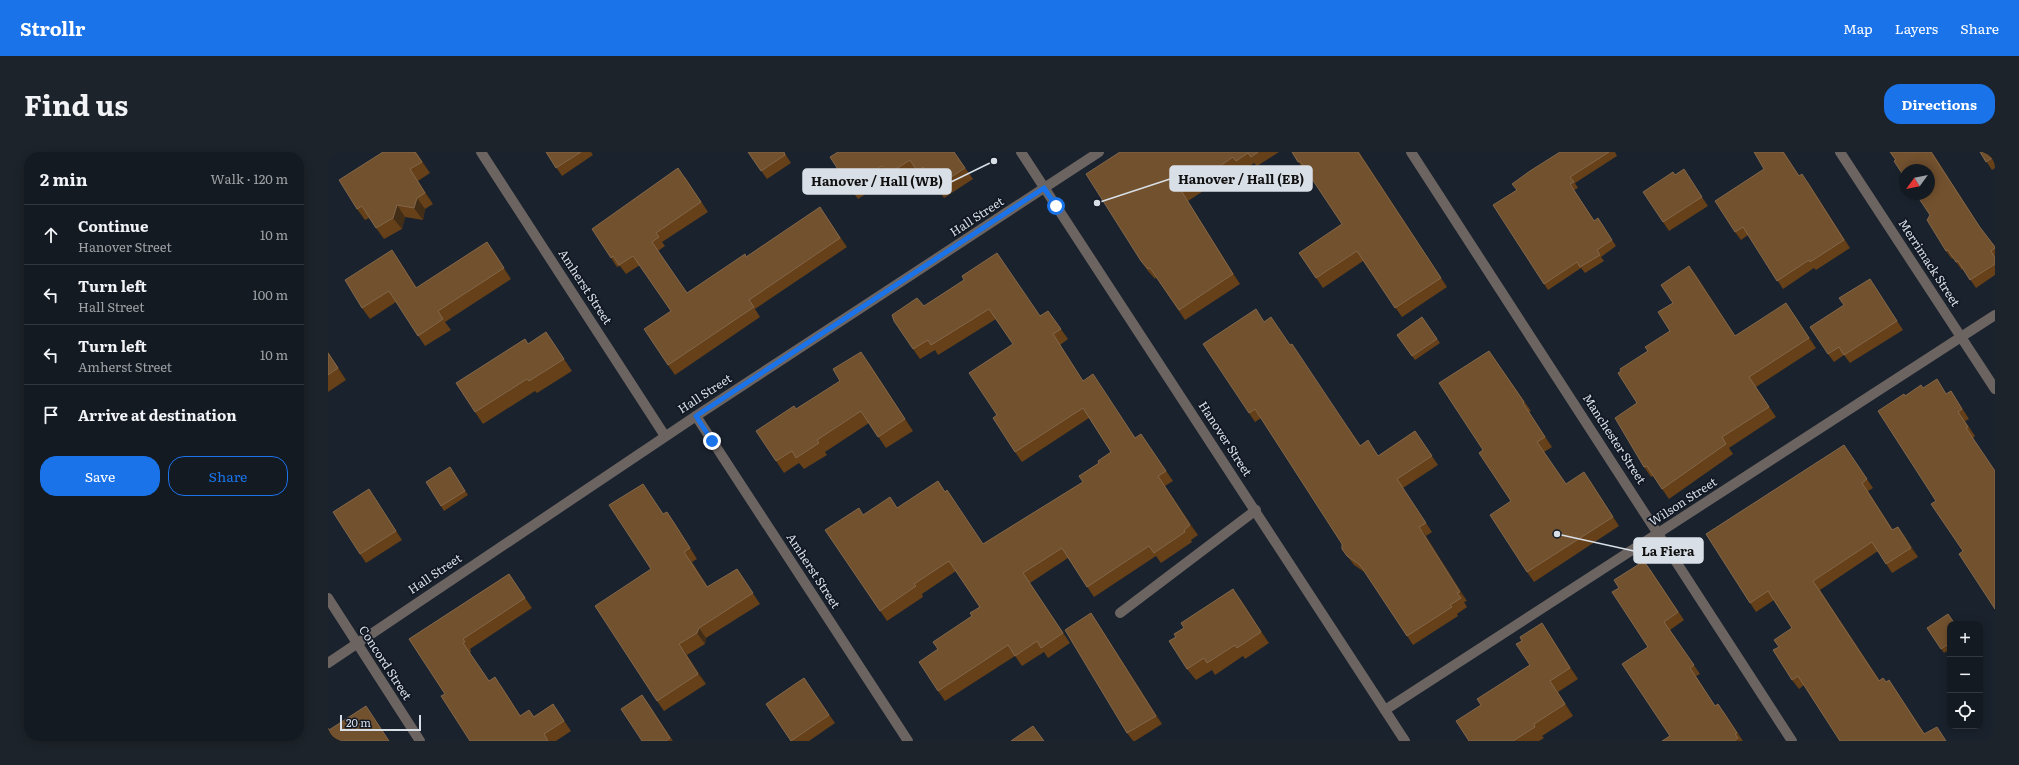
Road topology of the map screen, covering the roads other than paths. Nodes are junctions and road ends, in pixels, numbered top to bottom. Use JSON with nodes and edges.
{"nodes":[{"id":1,"x":481,"y":152,"type":"edge"},
{"id":2,"x":1021,"y":152,"type":"edge"},
{"id":3,"x":1099,"y":152,"type":"edge"},
{"id":4,"x":1411,"y":152,"type":"edge"},
{"id":5,"x":1840,"y":152,"type":"edge"},
{"id":6,"x":1044,"y":188,"type":"junction"},
{"id":7,"x":1995,"y":315,"type":"edge"},
{"id":8,"x":1962,"y":337,"type":"junction"},
{"id":9,"x":1995,"y":389,"type":"edge"},
{"id":10,"x":696,"y":416,"type":"junction"},
{"id":11,"x":665,"y":436,"type":"junction"},
{"id":12,"x":1256,"y":510,"type":"junction"},
{"id":13,"x":1658,"y":533,"type":"junction"},
{"id":14,"x":328,"y":598,"type":"edge"},
{"id":15,"x":1120,"y":613,"type":"dead end"},
{"id":16,"x":357,"y":642,"type":"junction"},
{"id":17,"x":328,"y":663,"type":"edge"},
{"id":18,"x":1386,"y":710,"type":"junction"},
{"id":19,"x":420,"y":741,"type":"edge"},
{"id":20,"x":908,"y":741,"type":"edge"},
{"id":21,"x":1405,"y":741,"type":"edge"},
{"id":22,"x":1792,"y":741,"type":"edge"}],
"edges":[{"from":1,"to":11,"type":"street","name":"Amherst Street"},
{"from":2,"to":6,"type":"street","name":"Hanover Street"},
{"from":3,"to":6,"type":"street","name":"Hall Street"},
{"from":4,"to":13,"type":"street","name":"Manchester Street"},
{"from":5,"to":8,"type":"street","name":"Merrimack Street"},
{"from":6,"to":10,"type":"street","name":"Hall Street"},
{"from":6,"to":12,"type":"street","name":"Hanover Street"},
{"from":7,"to":8,"type":"street","name":"Wilson Street"},
{"from":8,"to":9,"type":"street","name":"Merrimack Street"},
{"from":8,"to":13,"type":"street","name":"Wilson Street"},
{"from":10,"to":11,"type":"street","name":"Hall Street"},
{"from":10,"to":20,"type":"street","name":"Amherst Street"},
{"from":11,"to":16,"type":"street","name":"Hall Street"},
{"from":12,"to":15,"type":"street"},
{"from":12,"to":18,"type":"street","name":"Hanover Street"},
{"from":13,"to":18,"type":"street","name":"Wilson Street"},
{"from":13,"to":22,"type":"street","name":"Manchester Street"},
{"from":14,"to":16,"type":"street","name":"Concord Street"},
{"from":16,"to":17,"type":"street","name":"Hall Street"},
{"from":16,"to":19,"type":"street","name":"Concord Street"},
{"from":18,"to":21,"type":"street","name":"Hanover Street"}]}
